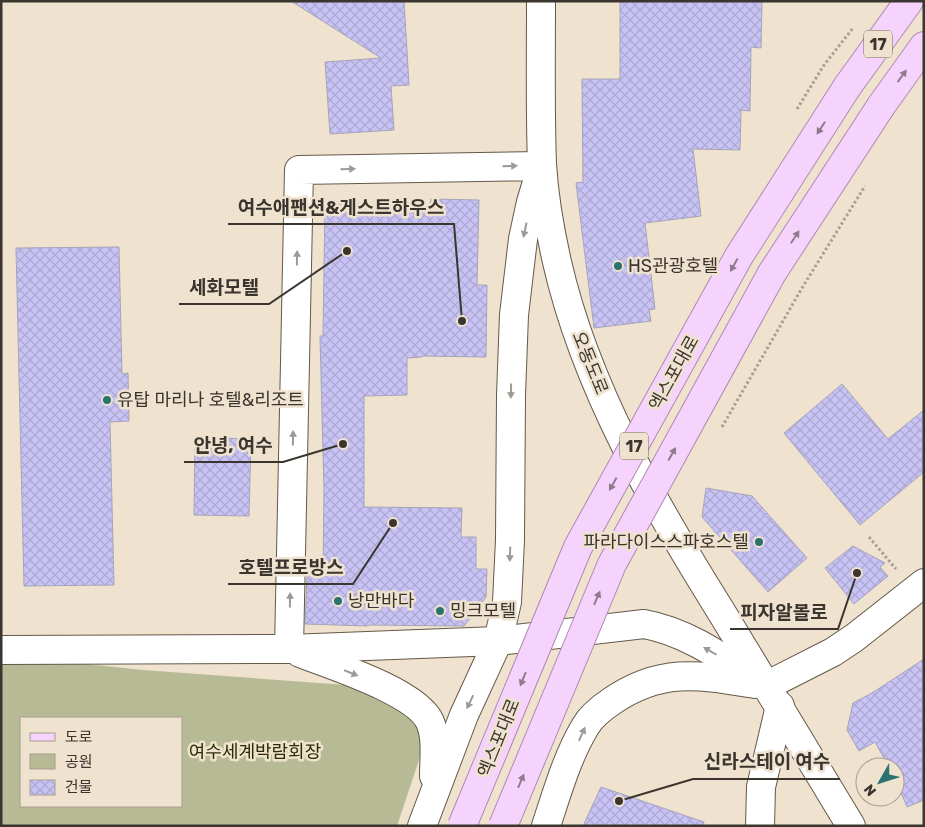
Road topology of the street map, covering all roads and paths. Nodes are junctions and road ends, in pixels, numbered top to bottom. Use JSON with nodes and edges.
{"nodes":[{"id":1,"x":541,"y":1,"type":"edge"},
{"id":2,"x":909,"y":1,"type":"edge"},
{"id":3,"x":924,"y":46,"type":"edge"},
{"id":4,"x":542,"y":166,"type":"junction"},
{"id":5,"x":869,"y":179,"type":"dead end"},
{"id":6,"x":720,"y":431,"type":"dead end"},
{"id":7,"x":869,"y":538,"type":"dead end"},
{"id":8,"x":919,"y":587,"type":"edge"},
{"id":9,"x":498,"y":641,"type":"junction"},
{"id":10,"x":289,"y":649,"type":"junction"},
{"id":11,"x":1,"y":650,"type":"edge"},
{"id":12,"x":773,"y":696,"type":"junction"},
{"id":13,"x":434,"y":792,"type":"junction"},
{"id":14,"x":422,"y":826,"type":"edge"},
{"id":15,"x":462,"y":826,"type":"edge"},
{"id":16,"x":503,"y":826,"type":"edge"},
{"id":17,"x":546,"y":826,"type":"edge"},
{"id":18,"x":760,"y":826,"type":"edge"},
{"id":19,"x":851,"y":826,"type":"edge"}],
"edges":[{"from":1,"to":4,"type":"street","name":"오동도로"},
{"from":2,"to":15,"type":"main road","name":"엑스포대로","number":"17","one_way":true,"bridge":true},
{"from":16,"to":3,"type":"main road","name":"엑스포대로","number":"17","one_way":true,"bridge":true},
{"from":4,"to":9,"type":"street","one_way":true},
{"from":10,"to":4,"type":"street","one_way":true},
{"from":4,"to":12,"type":"street","name":"오동도로"},
{"from":5,"to":6,"type":"path"},
{"from":7,"to":8,"type":"path"},
{"from":8,"to":12,"type":"street"},
{"from":9,"to":10,"type":"street","name":"오동도로"},
{"from":12,"to":9,"type":"street","name":"오동도로","one_way":true},
{"from":9,"to":13,"type":"street","one_way":true},
{"from":10,"to":11,"type":"street","name":"오동도로"},
{"from":10,"to":13,"type":"street","one_way":true},
{"from":17,"to":12,"type":"street","one_way":true},
{"from":12,"to":18,"type":"street"},
{"from":12,"to":19,"type":"street","name":"오동도로"},
{"from":13,"to":14,"type":"street"}]}
